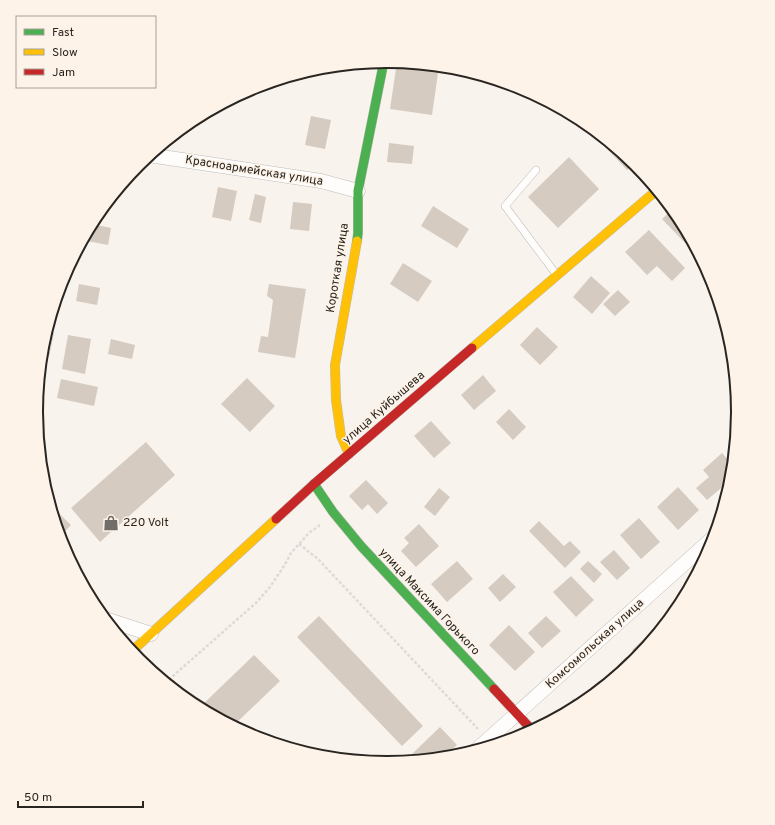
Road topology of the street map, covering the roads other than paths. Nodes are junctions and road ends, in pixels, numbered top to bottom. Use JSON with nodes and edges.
{"nodes":[{"id":1,"x":383,"y":68,"type":"edge"},
{"id":2,"x":157,"y":156,"type":"edge"},
{"id":3,"x":536,"y":170,"type":"dead end"},
{"id":4,"x":358,"y":191,"type":"junction"},
{"id":5,"x":653,"y":193,"type":"edge"},
{"id":6,"x":557,"y":275,"type":"junction"},
{"id":7,"x":349,"y":454,"type":"junction"},
{"id":8,"x":314,"y":484,"type":"junction"},
{"id":9,"x":705,"y":546,"type":"edge"},
{"id":10,"x":114,"y":622,"type":"edge"},
{"id":11,"x":151,"y":634,"type":"junction"},
{"id":12,"x":136,"y":648,"type":"edge"},
{"id":13,"x":516,"y":714,"type":"junction"},
{"id":14,"x":528,"y":726,"type":"edge"},
{"id":15,"x":485,"y":743,"type":"edge"}],
"edges":[{"from":1,"to":4,"type":"main road","name":"Короткая улица"},
{"from":2,"to":4,"type":"street","name":"Красноармейская улица"},
{"from":3,"to":6,"type":"lane"},
{"from":4,"to":7,"type":"main road","name":"Короткая улица"},
{"from":5,"to":6,"type":"main road","name":"улица Куйбышева"},
{"from":6,"to":7,"type":"main road","name":"улица Куйбышева"},
{"from":7,"to":8,"type":"main road","name":"улица Куйбышева"},
{"from":8,"to":11,"type":"main road","name":"улица Куйбышева"},
{"from":8,"to":13,"type":"main road","name":"улица Максима Горького"},
{"from":9,"to":13,"type":"street","name":"Комсомольская улица"},
{"from":10,"to":11,"type":"street"},
{"from":11,"to":12,"type":"main road","name":"улица Куйбышева"},
{"from":13,"to":14,"type":"main road","name":"улица Максима Горького"},
{"from":13,"to":15,"type":"street","name":"Комсомольская улица"}]}
